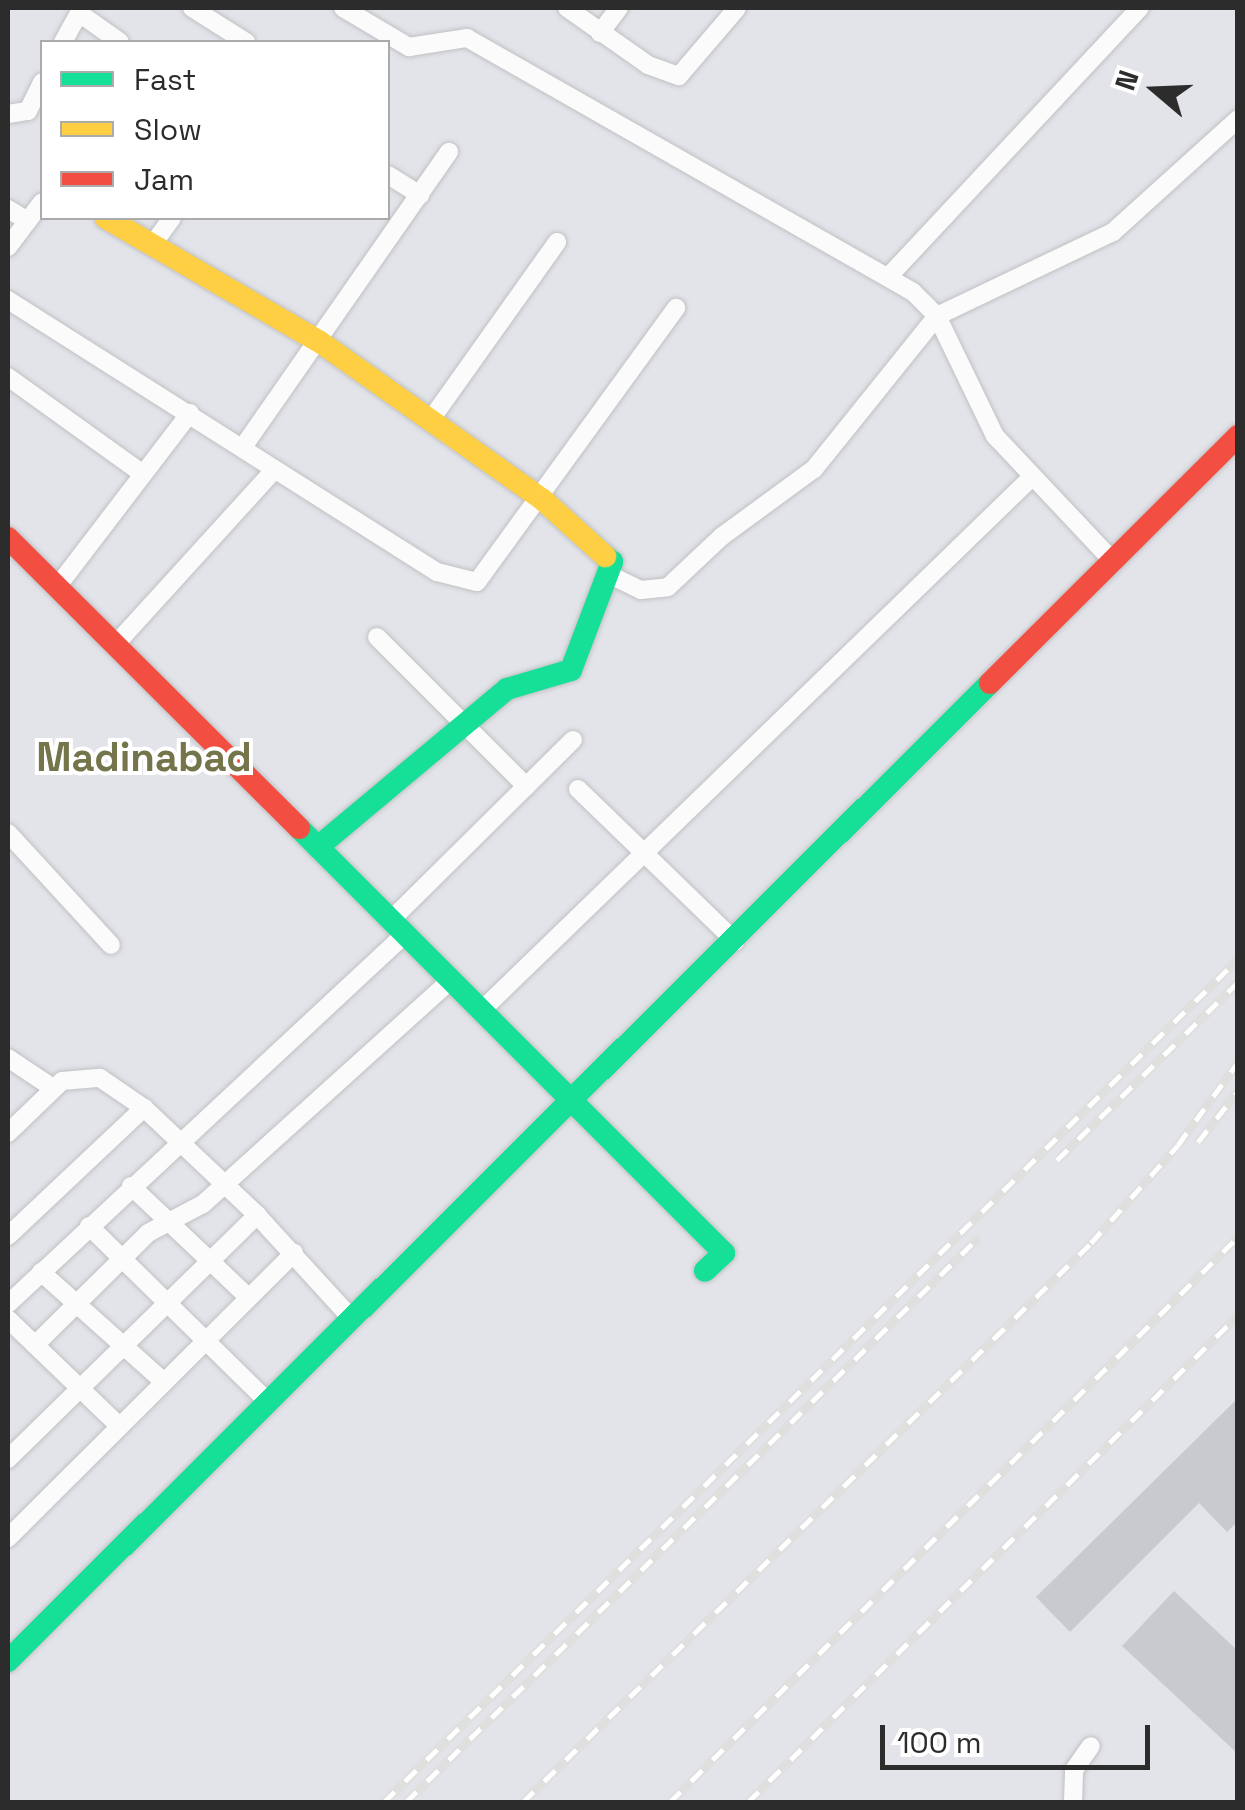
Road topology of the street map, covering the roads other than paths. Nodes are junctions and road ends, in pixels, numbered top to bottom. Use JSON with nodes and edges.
{"nodes":[{"id":1,"x":192,"y":8,"type":"edge"},
{"id":2,"x":343,"y":8,"type":"edge"},
{"id":3,"x":567,"y":8,"type":"edge"},
{"id":4,"x":619,"y":8,"type":"edge"},
{"id":5,"x":737,"y":8,"type":"edge"},
{"id":6,"x":1140,"y":8,"type":"edge"},
{"id":7,"x":80,"y":10,"type":"edge"},
{"id":8,"x":600,"y":33,"type":"junction"},
{"id":9,"x":64,"y":40,"type":"edge"},
{"id":10,"x":118,"y":40,"type":"edge"},
{"id":11,"x":243,"y":40,"type":"edge"},
{"id":12,"x":40,"y":86,"type":"edge"},
{"id":13,"x":8,"y":114,"type":"edge"},
{"id":14,"x":1238,"y":118,"type":"edge"},
{"id":15,"x":448,"y":152,"type":"dead end"},
{"id":16,"x":390,"y":176,"type":"edge"},
{"id":17,"x":420,"y":195,"type":"junction"},
{"id":18,"x":40,"y":205,"type":"edge"},
{"id":19,"x":8,"y":209,"type":"edge"},
{"id":20,"x":110,"y":220,"type":"edge"},
{"id":21,"x":171,"y":220,"type":"edge"},
{"id":22,"x":28,"y":221,"type":"junction"},
{"id":23,"x":557,"y":242,"type":"dead end"},
{"id":24,"x":154,"y":244,"type":"junction"},
{"id":25,"x":8,"y":247,"type":"edge"},
{"id":26,"x":889,"y":276,"type":"junction"},
{"id":27,"x":8,"y":303,"type":"edge"},
{"id":28,"x":676,"y":308,"type":"dead end"},
{"id":29,"x":937,"y":316,"type":"junction"},
{"id":30,"x":320,"y":342,"type":"junction"},
{"id":31,"x":8,"y":377,"type":"edge"},
{"id":32,"x":190,"y":413,"type":"junction"},
{"id":33,"x":432,"y":418,"type":"junction"},
{"id":34,"x":1238,"y":436,"type":"edge"},
{"id":35,"x":243,"y":448,"type":"junction"},
{"id":36,"x":274,"y":470,"type":"junction"},
{"id":37,"x":143,"y":474,"type":"junction"},
{"id":38,"x":1030,"y":478,"type":"junction"},
{"id":39,"x":543,"y":500,"type":"junction"},
{"id":40,"x":8,"y":538,"type":"edge"},
{"id":41,"x":1113,"y":561,"type":"junction"},
{"id":42,"x":612,"y":576,"type":"junction"},
{"id":43,"x":57,"y":587,"type":"junction"},
{"id":44,"x":377,"y":637,"type":"dead end"},
{"id":45,"x":115,"y":645,"type":"junction"},
{"id":46,"x":468,"y":722,"type":"junction"},
{"id":47,"x":573,"y":740,"type":"dead end"},
{"id":48,"x":526,"y":786,"type":"junction"},
{"id":49,"x":578,"y":790,"type":"dead end"},
{"id":50,"x":8,"y":833,"type":"edge"},
{"id":51,"x":318,"y":847,"type":"junction"},
{"id":52,"x":643,"y":855,"type":"junction"},
{"id":53,"x":398,"y":927,"type":"junction"},
{"id":54,"x":734,"y":942,"type":"junction"},
{"id":55,"x":111,"y":945,"type":"dead end"},
{"id":56,"x":452,"y":980,"type":"junction"},
{"id":57,"x":482,"y":1010,"type":"junction"},
{"id":58,"x":8,"y":1058,"type":"edge"},
{"id":59,"x":54,"y":1088,"type":"junction"},
{"id":60,"x":574,"y":1103,"type":"junction"},
{"id":61,"x":144,"y":1108,"type":"junction"},
{"id":62,"x":8,"y":1133,"type":"edge"},
{"id":63,"x":180,"y":1143,"type":"junction"},
{"id":64,"x":226,"y":1185,"type":"junction"},
{"id":65,"x":131,"y":1186,"type":"junction"},
{"id":66,"x":257,"y":1215,"type":"junction"},
{"id":67,"x":168,"y":1221,"type":"junction"},
{"id":68,"x":89,"y":1226,"type":"junction"},
{"id":69,"x":8,"y":1236,"type":"edge"},
{"id":70,"x":294,"y":1253,"type":"junction"},
{"id":71,"x":121,"y":1257,"type":"junction"},
{"id":72,"x":209,"y":1259,"type":"junction"},
{"id":73,"x":705,"y":1271,"type":"dead end"},
{"id":74,"x":40,"y":1272,"type":"junction"},
{"id":75,"x":248,"y":1296,"type":"junction"},
{"id":76,"x":75,"y":1302,"type":"junction"},
{"id":77,"x":166,"y":1302,"type":"junction"},
{"id":78,"x":8,"y":1304,"type":"edge"},
{"id":79,"x":353,"y":1320,"type":"junction"},
{"id":80,"x":11,"y":1330,"type":"edge"},
{"id":81,"x":204,"y":1341,"type":"junction"},
{"id":82,"x":35,"y":1345,"type":"junction"},
{"id":83,"x":122,"y":1345,"type":"junction"},
{"id":84,"x":164,"y":1382,"type":"junction"},
{"id":85,"x":80,"y":1387,"type":"junction"},
{"id":86,"x":269,"y":1403,"type":"junction"},
{"id":87,"x":119,"y":1426,"type":"junction"},
{"id":88,"x":8,"y":1459,"type":"edge"},
{"id":89,"x":8,"y":1538,"type":"edge"},
{"id":90,"x":8,"y":1661,"type":"edge"},
{"id":91,"x":1091,"y":1746,"type":"dead end"},
{"id":92,"x":1073,"y":1802,"type":"edge"}],
"edges":[{"from":1,"to":11,"type":"street"},
{"from":2,"to":26,"type":"street"},
{"from":3,"to":8,"type":"street"},
{"from":4,"to":8,"type":"street"},
{"from":5,"to":8,"type":"street"},
{"from":6,"to":26,"type":"street"},
{"from":7,"to":9,"type":"street"},
{"from":7,"to":10,"type":"street"},
{"from":12,"to":13,"type":"street"},
{"from":14,"to":29,"type":"street"},
{"from":15,"to":17,"type":"street"},
{"from":16,"to":17,"type":"street"},
{"from":17,"to":30,"type":"street"},
{"from":18,"to":22,"type":"street"},
{"from":19,"to":22,"type":"street"},
{"from":20,"to":24,"type":"street"},
{"from":21,"to":24,"type":"street"},
{"from":22,"to":25,"type":"street"},
{"from":23,"to":33,"type":"street"},
{"from":24,"to":30,"type":"street"},
{"from":26,"to":29,"type":"street"},
{"from":27,"to":32,"type":"street"},
{"from":28,"to":39,"type":"street"},
{"from":29,"to":38,"type":"street"},
{"from":29,"to":42,"type":"street"},
{"from":30,"to":33,"type":"street"},
{"from":30,"to":35,"type":"street"},
{"from":31,"to":37,"type":"street"},
{"from":32,"to":35,"type":"street"},
{"from":32,"to":37,"type":"street"},
{"from":33,"to":39,"type":"street"},
{"from":34,"to":41,"type":"street"},
{"from":35,"to":36,"type":"street"},
{"from":36,"to":39,"type":"street"},
{"from":36,"to":45,"type":"street"},
{"from":37,"to":43,"type":"street"},
{"from":38,"to":41,"type":"street"},
{"from":38,"to":52,"type":"street"},
{"from":39,"to":42,"type":"street"},
{"from":40,"to":43,"type":"street"},
{"from":41,"to":54,"type":"street"},
{"from":42,"to":46,"type":"street"},
{"from":43,"to":45,"type":"street"},
{"from":44,"to":46,"type":"street"},
{"from":45,"to":51,"type":"street"},
{"from":46,"to":48,"type":"street"},
{"from":46,"to":51,"type":"street"},
{"from":47,"to":48,"type":"street"},
{"from":48,"to":53,"type":"street"},
{"from":49,"to":52,"type":"street"},
{"from":50,"to":55,"type":"street"},
{"from":51,"to":53,"type":"street"},
{"from":52,"to":54,"type":"street"},
{"from":52,"to":57,"type":"street"},
{"from":53,"to":56,"type":"street"},
{"from":53,"to":63,"type":"street"},
{"from":54,"to":60,"type":"street"},
{"from":56,"to":57,"type":"street"},
{"from":56,"to":64,"type":"street"},
{"from":57,"to":60,"type":"street"},
{"from":58,"to":59,"type":"street"},
{"from":59,"to":61,"type":"street"},
{"from":59,"to":62,"type":"street"},
{"from":60,"to":73,"type":"street"},
{"from":60,"to":79,"type":"street"},
{"from":61,"to":63,"type":"street"},
{"from":61,"to":69,"type":"street"},
{"from":63,"to":64,"type":"street"},
{"from":63,"to":65,"type":"street"},
{"from":64,"to":66,"type":"street"},
{"from":64,"to":67,"type":"street"},
{"from":65,"to":67,"type":"street"},
{"from":65,"to":68,"type":"street"},
{"from":66,"to":70,"type":"street"},
{"from":66,"to":72,"type":"street"},
{"from":67,"to":71,"type":"street"},
{"from":67,"to":72,"type":"street"},
{"from":68,"to":71,"type":"street"},
{"from":68,"to":74,"type":"street"},
{"from":70,"to":75,"type":"street"},
{"from":70,"to":79,"type":"street"},
{"from":71,"to":76,"type":"street"},
{"from":71,"to":77,"type":"street"},
{"from":72,"to":75,"type":"street"},
{"from":72,"to":77,"type":"street"},
{"from":74,"to":76,"type":"street"},
{"from":74,"to":78,"type":"street"},
{"from":75,"to":81,"type":"street"},
{"from":76,"to":82,"type":"street"},
{"from":76,"to":83,"type":"street"},
{"from":77,"to":81,"type":"street"},
{"from":77,"to":83,"type":"street"},
{"from":79,"to":86,"type":"street"},
{"from":80,"to":82,"type":"street"},
{"from":81,"to":84,"type":"street"},
{"from":81,"to":86,"type":"street"},
{"from":82,"to":85,"type":"street"},
{"from":83,"to":84,"type":"street"},
{"from":83,"to":85,"type":"street"},
{"from":84,"to":87,"type":"street"},
{"from":85,"to":87,"type":"street"},
{"from":85,"to":88,"type":"street"},
{"from":86,"to":90,"type":"street"},
{"from":87,"to":89,"type":"street"},
{"from":91,"to":92,"type":"street"}]}
